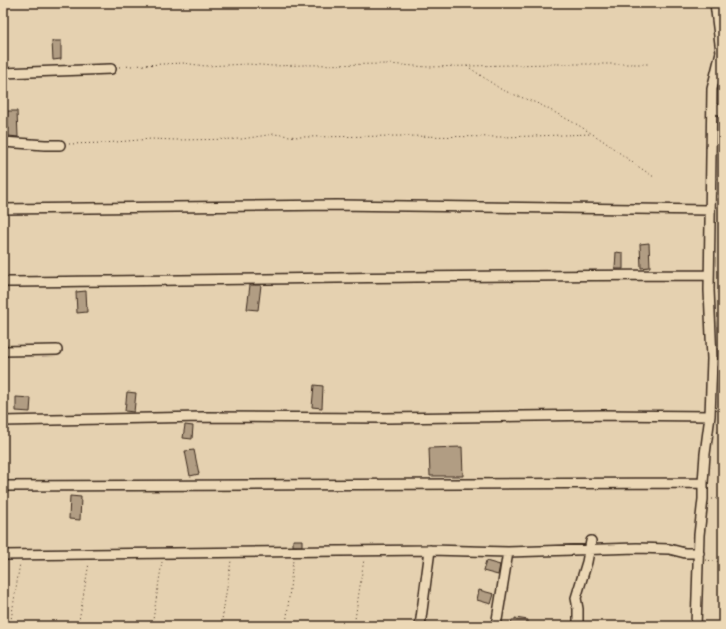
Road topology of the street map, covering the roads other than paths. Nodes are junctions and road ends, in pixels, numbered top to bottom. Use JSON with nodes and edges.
{"nodes":[{"id":1,"x":715,"y":3,"type":"edge"},
{"id":2,"x":722,"y":43,"type":"edge"},
{"id":3,"x":110,"y":69,"type":"road end"},
{"id":4,"x":3,"y":73,"type":"edge"},
{"id":5,"x":712,"y":108,"type":"junction"},
{"id":6,"x":723,"y":111,"type":"edge"},
{"id":7,"x":3,"y":142,"type":"edge"},
{"id":8,"x":60,"y":145,"type":"road end"},
{"id":9,"x":3,"y":208,"type":"edge"},
{"id":10,"x":710,"y":210,"type":"junction"},
{"id":11,"x":709,"y":275,"type":"junction"},
{"id":12,"x":3,"y":282,"type":"edge"},
{"id":13,"x":57,"y":350,"type":"dead end"},
{"id":14,"x":3,"y":351,"type":"edge"},
{"id":15,"x":710,"y":416,"type":"junction"},
{"id":16,"x":3,"y":421,"type":"edge"},
{"id":17,"x":703,"y":483,"type":"junction"},
{"id":18,"x":3,"y":486,"type":"edge"},
{"id":19,"x":591,"y":545,"type":"junction"},
{"id":20,"x":430,"y":550,"type":"junction"},
{"id":21,"x":508,"y":552,"type":"junction"},
{"id":22,"x":3,"y":555,"type":"edge"},
{"id":23,"x":699,"y":556,"type":"junction"},
{"id":24,"x":420,"y":626,"type":"edge"},
{"id":25,"x":496,"y":626,"type":"edge"},
{"id":26,"x":578,"y":626,"type":"edge"},
{"id":27,"x":696,"y":626,"type":"edge"}],
"edges":[{"from":1,"to":2,"type":"street"},
{"from":2,"to":5,"type":"street"},
{"from":3,"to":4,"type":"street"},
{"from":5,"to":6,"type":"street"},
{"from":5,"to":10,"type":"street"},
{"from":7,"to":8,"type":"street"},
{"from":9,"to":10,"type":"street"},
{"from":10,"to":11,"type":"street"},
{"from":11,"to":12,"type":"street"},
{"from":11,"to":15,"type":"street"},
{"from":13,"to":14,"type":"street"},
{"from":15,"to":16,"type":"street"},
{"from":15,"to":17,"type":"street"},
{"from":17,"to":18,"type":"street"},
{"from":17,"to":23,"type":"street"},
{"from":19,"to":21,"type":"street"},
{"from":19,"to":23,"type":"street"},
{"from":19,"to":26,"type":"street"},
{"from":20,"to":21,"type":"street"},
{"from":20,"to":22,"type":"street"},
{"from":20,"to":24,"type":"street"},
{"from":21,"to":25,"type":"street"},
{"from":23,"to":27,"type":"street"}]}
